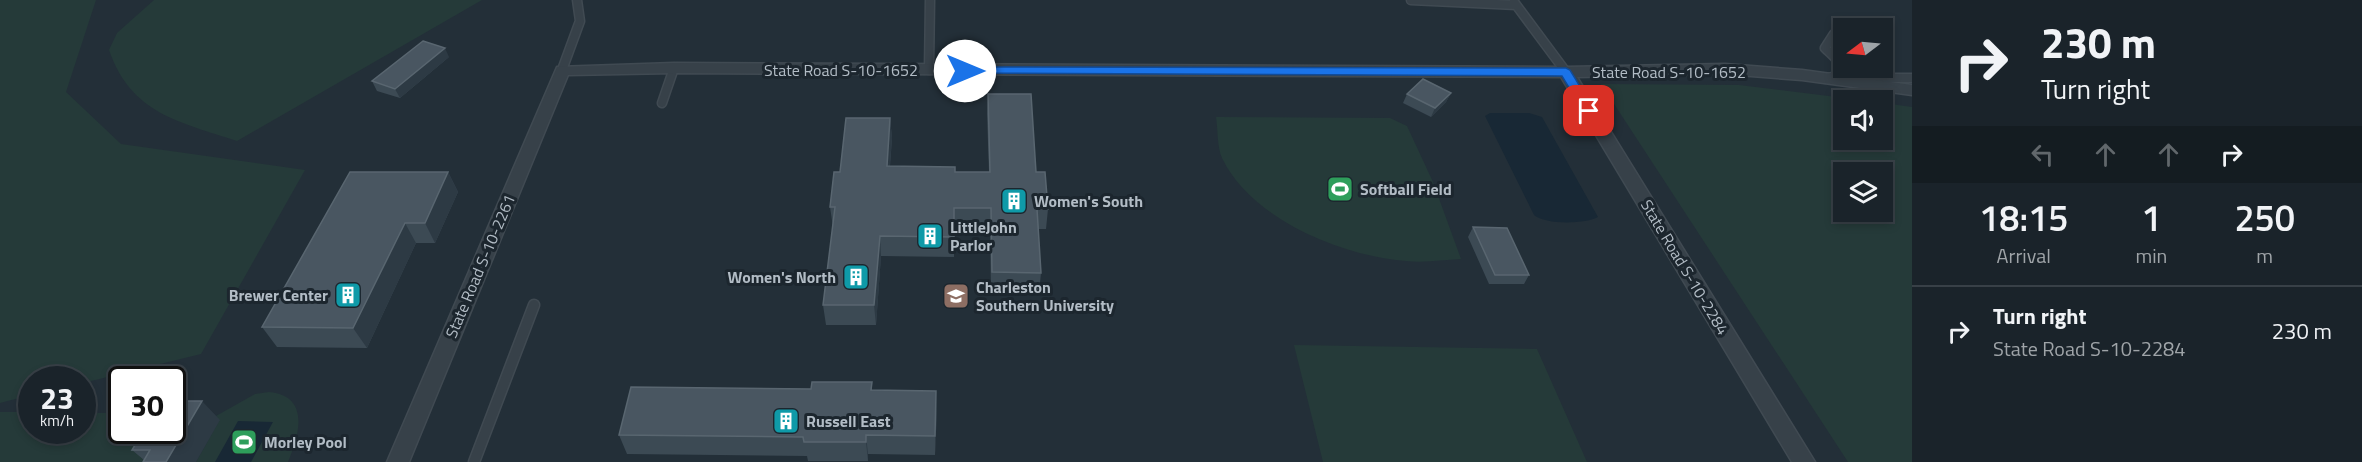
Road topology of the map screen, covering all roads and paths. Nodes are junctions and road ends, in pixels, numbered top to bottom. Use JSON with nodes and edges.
{"nodes":[{"id":1,"x":577,"y":0,"type":"edge"},
{"id":2,"x":930,"y":0,"type":"edge"},
{"id":3,"x":1411,"y":0,"type":"edge"},
{"id":4,"x":1515,"y":3,"type":"edge"},
{"id":5,"x":1833,"y":35,"type":"edge"},
{"id":6,"x":1833,"y":56,"type":"edge"},
{"id":7,"x":674,"y":68,"type":"junction"},
{"id":8,"x":562,"y":70,"type":"junction"},
{"id":9,"x":929,"y":70,"type":"junction"},
{"id":10,"x":1566,"y":72,"type":"junction"},
{"id":11,"x":1833,"y":77,"type":"edge"},
{"id":12,"x":1828,"y":78,"type":"junction"},
{"id":13,"x":1912,"y":78,"type":"edge"},
{"id":14,"x":1912,"y":90,"type":"edge"},
{"id":15,"x":662,"y":103,"type":"dead end"},
{"id":16,"x":534,"y":305,"type":"dead end"},
{"id":17,"x":398,"y":462,"type":"edge"},
{"id":18,"x":474,"y":462,"type":"edge"},
{"id":19,"x":1803,"y":462,"type":"edge"}],
"edges":[{"from":1,"to":8,"type":"lane"},
{"from":2,"to":9,"type":"lane"},
{"from":3,"to":4,"type":"lane"},
{"from":4,"to":10,"type":"lane"},
{"from":5,"to":6,"type":"lane"},
{"from":7,"to":8,"type":"street","name":"State Road S-10-1652"},
{"from":7,"to":9,"type":"street","name":"State Road S-10-1652"},
{"from":7,"to":15,"type":"lane"},
{"from":8,"to":17,"type":"street","name":"State Road S-10-2261"},
{"from":9,"to":10,"type":"street","name":"State Road S-10-1652"},
{"from":10,"to":12,"type":"street","name":"State Road S-10-1652"},
{"from":10,"to":19,"type":"street","name":"State Road S-10-2284"},
{"from":11,"to":12,"type":"lane"},
{"from":12,"to":13,"type":"lane"},
{"from":12,"to":14,"type":"street","name":"State Road S-10-1652"},
{"from":16,"to":18,"type":"lane"}]}
